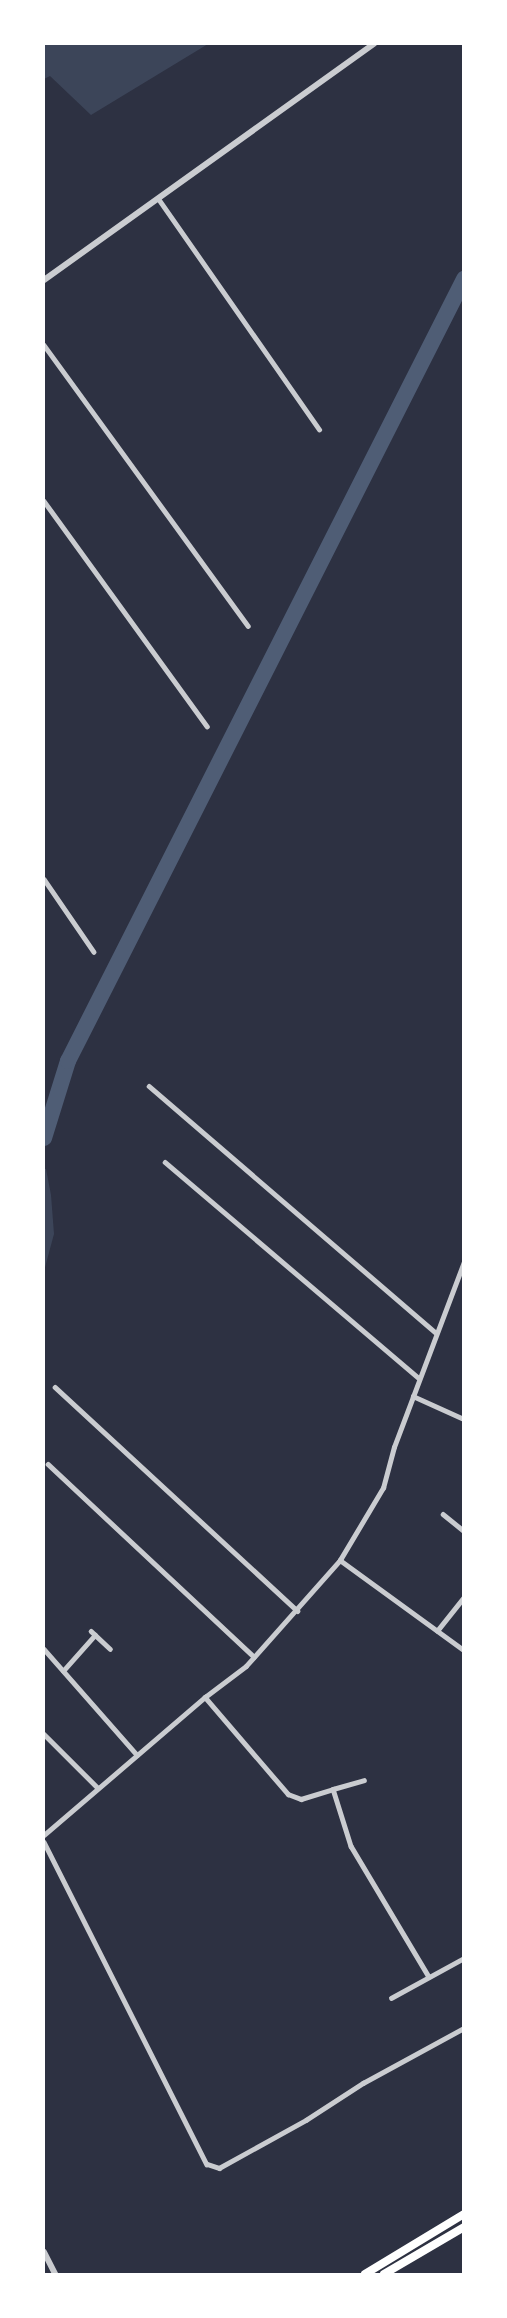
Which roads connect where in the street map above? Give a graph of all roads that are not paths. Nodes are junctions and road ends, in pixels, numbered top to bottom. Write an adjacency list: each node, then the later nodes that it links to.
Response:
1 (374, 44): 2 (street)
2 (158, 198): 3 (street); 5 (street)
3 (44, 280)
4 (44, 345): 7 (street)
5 (319, 429)
6 (44, 501): 8 (street)
7 (248, 626)
8 (207, 726)
9 (44, 879): 10 (street)
10 (94, 952)
11 (149, 1086): 14 (street)
12 (165, 1162): 15 (street)
13 (464, 1262): 14 (street)
14 (435, 1332): 15 (street)
15 (419, 1378): 17 (street)
16 (55, 1387): 24 (street)
17 (413, 1396): 18 (street); 22 (street)
18 (464, 1419)
19 (48, 1464): 29 (street)
20 (443, 1514): 21 (street)
21 (464, 1531)
22 (340, 1560): 24 (street); 25 (street)
23 (464, 1597): 25 (street)
24 (298, 1611): 29 (street)
25 (437, 1631): 28 (street)
26 (44, 1649): 30 (street)
27 (110, 1649): 30 (street)
28 (464, 1650)
29 (254, 1657): 31 (street)
30 (63, 1671): 33 (street)
31 (205, 1697): 33 (street); 36 (street)
32 (44, 1734): 35 (street)
33 (137, 1755): 35 (street)
34 (364, 1780): 36 (street)
35 (98, 1788): 37 (street)
36 (333, 1789): 40 (street)
37 (44, 1835)
38 (44, 1842): 42 (street)
39 (464, 1958): 40 (street)
40 (429, 1977): 41 (street)
41 (391, 1998)
42 (464, 2028)
43 (464, 2214): 47 (highway)
44 (464, 2227): 48 (highway)
45 (44, 2252): 46 (street)
46 (55, 2274)
47 (365, 2274)
48 (384, 2274)

